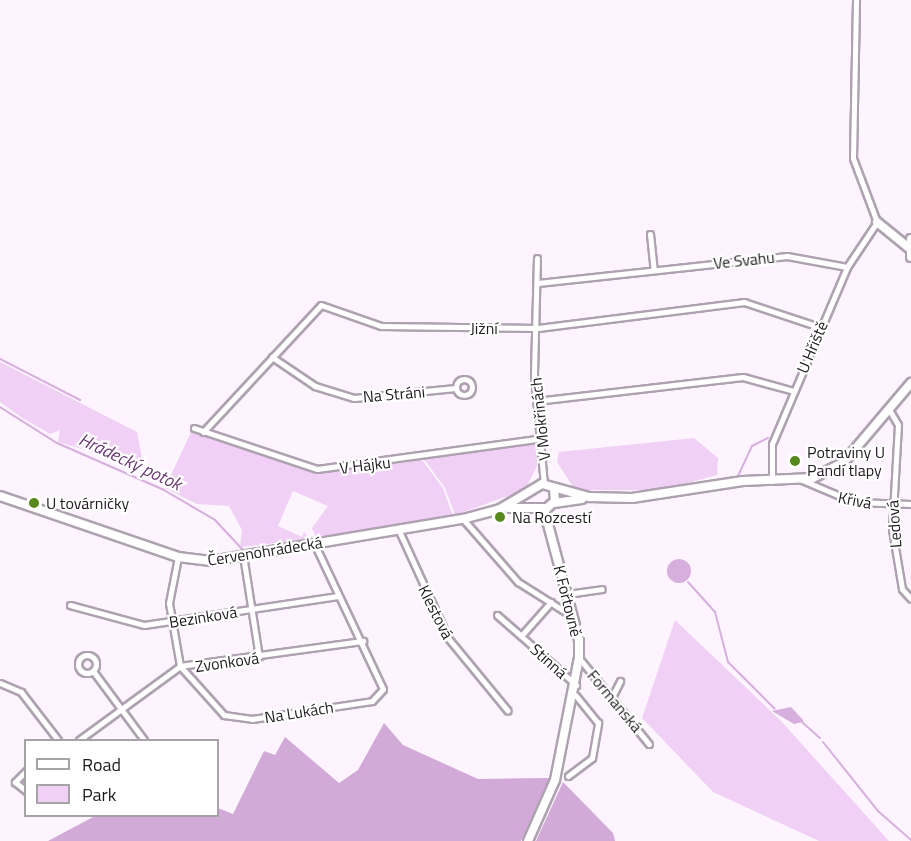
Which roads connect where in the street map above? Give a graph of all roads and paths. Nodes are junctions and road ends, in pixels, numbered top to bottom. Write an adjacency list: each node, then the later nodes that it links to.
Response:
1 (856, 0): 2 (street)
2 (877, 222): 5 (street); 7 (street, U Hřiště)
3 (650, 234): 8 (street)
4 (911, 239): 5 (street)
5 (910, 252)
6 (537, 258): 9 (street, V Mokřinách)
7 (847, 267): 8 (street, Ve Svahu); 10 (street, U Hřiště)
8 (654, 270): 9 (street, Ve Svahu)
9 (538, 283): 11 (street, V Mokřinách)
10 (819, 327): 11 (street, Jižní); 15 (street, U Hřiště)
11 (538, 328): 12 (street, Jižní); 16 (street, V Mokřinách)
12 (272, 357): 14 (street, Na Stráni); 19 (street, Jižní)
13 (911, 384): 17 (street)
14 (456, 388)
15 (794, 391): 16 (street); 22 (street, U Hřiště)
16 (536, 401): 20 (street, V Mokřinách)
17 (890, 411): 21 (street); 29 (street, Ledová)
18 (194, 429): 19 (street, V Hájku)
19 (203, 432): 20 (street, V Hájku)
20 (542, 438): 23 (street, V Mokřinách)
21 (802, 480): 22 (street); 29 (street, Křivá)
22 (772, 481): 27 (street)
23 (544, 484): 24 (street); 25 (street)
24 (554, 490): 27 (street); 28 (street)
25 (531, 492): 31 (street); 32 (street, Červenohrádecká)
26 (0, 496): 38 (street, Červenohrádecká)
27 (589, 497): 28 (street)
28 (554, 502): 33 (street)
29 (891, 503): 30 (street, Křivá); 42 (street, Ledová)
30 (911, 504)
31 (536, 506): 32 (street, Červenohrádecká); 33 (street)
32 (500, 509): 34 (street, Červenohrádecká)
33 (544, 509): 40 (street, K Fořtovně)
34 (463, 519): 35 (street, Červenohrádecká); 43 (street)
35 (400, 533): 36 (street, Červenohrádecká); 60 (street, Klestová)
36 (314, 543): 37 (street, Červenohrádecká); 41 (street, Na Lukách)
37 (243, 553): 38 (street, Červenohrádecká); 45 (street)
38 (178, 557): 48 (street)
39 (602, 589): 40 (street)
40 (567, 594): 47 (street, K Fořtovně)
41 (338, 596): 45 (street, Bezinková); 50 (street, Na Lukách)
42 (911, 599)
43 (551, 602): 47 (street); 49 (street, Stinná)
44 (70, 605): 48 (street, Bezinková)
45 (252, 609): 48 (street, Bezinková); 51 (street)
46 (497, 615): 49 (street, Stinná)
47 (573, 616): 52 (street, K Fořtovně)
48 (172, 621): 53 (street)
49 (521, 636): 57 (street, Stinná)
50 (363, 641): 51 (street, Zvonková); 53 (street, Na Lukách)
51 (259, 657): 53 (street, Zvonková)
52 (579, 658): 57 (street, K Fořtovně); 58 (street, Formanská)
53 (180, 666): 59 (street, Zvonková)
54 (93, 671): 59 (street)
55 (620, 681): 58 (street)
56 (0, 683): 61 (street)
57 (576, 690): 66 (street); 68 (street, K Fořtovně)
58 (612, 697): 64 (street, Formanská)
59 (121, 710): 62 (street, Zvonková); 63 (street)
60 (508, 711)
61 (56, 739)
62 (82, 739)
63 (143, 739)
64 (649, 744)
65 (24, 773): 67 (street)
66 (568, 776)
67 (24, 789)
68 (528, 841)

